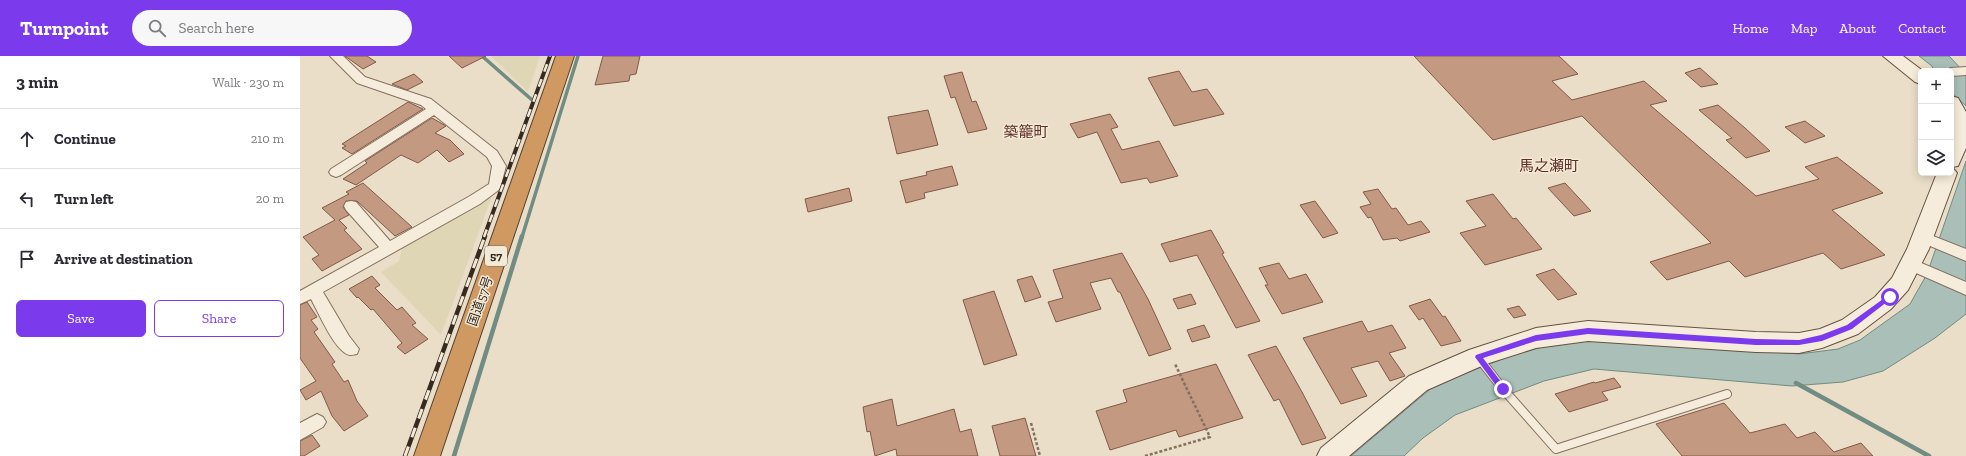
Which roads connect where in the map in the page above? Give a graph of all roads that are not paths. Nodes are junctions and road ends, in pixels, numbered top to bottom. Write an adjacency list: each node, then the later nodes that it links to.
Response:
1 (336, 56): 8 (street)
2 (565, 56): 24 (highway, 国道57号 / 57)
3 (1892, 56): 6 (street)
4 (1966, 71): 5 (street)
5 (1954, 72)
6 (1918, 74)
7 (1952, 104): 9 (street)
8 (435, 109): 10 (street); 14 (street)
9 (1954, 153)
10 (336, 172)
11 (1946, 176): 13 (street)
12 (351, 206): 14 (street)
13 (1923, 237): 15 (street); 16 (street)
14 (389, 249): 18 (street)
15 (1966, 255)
16 (1912, 265): 17 (street); 20 (street)
17 (1966, 288)
18 (307, 294): 19 (street)
19 (351, 349)
20 (1480, 360): 21 (lane); 25 (street)
21 (1727, 394)
22 (317, 422): 23 (street)
23 (300, 432)
24 (427, 456)
25 (1330, 456)

